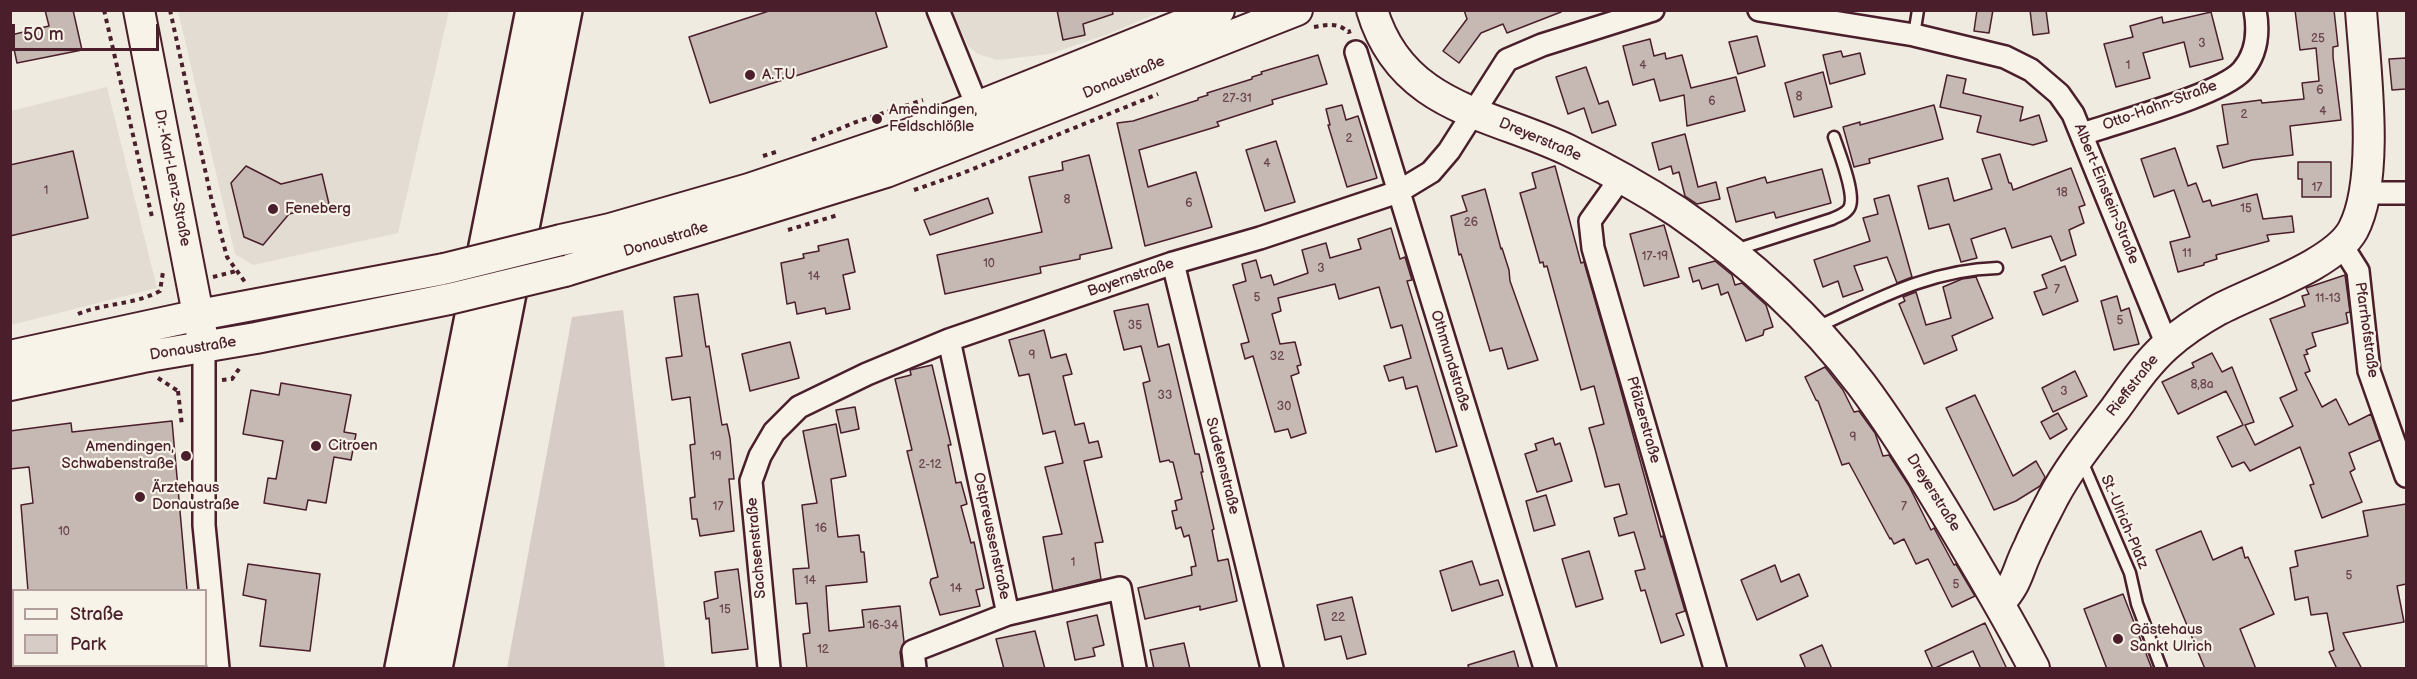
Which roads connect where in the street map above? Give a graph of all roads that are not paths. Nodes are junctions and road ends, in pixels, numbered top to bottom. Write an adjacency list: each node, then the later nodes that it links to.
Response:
1 (139, 10): 28 (street, Dr.-Karl-Lenz-Straße)
2 (533, 10): 42 (highway)
3 (565, 10): 43 (highway)
4 (938, 10): 16 (street)
5 (1219, 10): 16 (street, Donaustraße)
6 (1297, 10): 32 (street, Donaustraße, bridge)
7 (1372, 10): 17 (street, Dreyerstraße)
8 (1653, 10): 17 (street)
9 (1759, 10): 13 (street, Albert-Einstein-Straße)
10 (1918, 10): 14 (lane)
11 (2255, 10): 18 (street, Otto-Hahn-Straße)
12 (2361, 10): 22 (street)
13 (1829, 15): 14 (street, Albert-Einstein-Straße)
14 (1914, 35): 18 (street, Albert-Einstein-Straße)
15 (1356, 52): 21 (street, Othmundstraße)
16 (977, 106): 28 (street, Donaustraße, bridge)
17 (1473, 113): 20 (street, Dreyerstraße); 21 (street, Bayernstraße)
18 (2083, 134): 31 (street, Albert-Einstein-Straße)
19 (1834, 137): 25 (lane)
20 (1620, 179): 25 (street, Dreyerstraße); 49 (street, Pfälzerstraße)
21 (1398, 192): 26 (street, Bayernstraße); 48 (street, Othmundstraße)
22 (2366, 193): 23 (street); 24 (street)
23 (2406, 194)
24 (2341, 244): 31 (street, Rieffstraße); 37 (street, Pfarrhofstraße)
25 (1731, 251): 29 (street, Dreyerstraße)
26 (1173, 263): 30 (street, Bayernstraße); 47 (street, Sudetenstraße)
27 (1997, 268): 29 (lane)
28 (199, 315): 32 (street, Dr.-Karl-Lenz-Straße); 33 (street, Donaustraße)
29 (1814, 328): 38 (street, Dreyerstraße)
30 (949, 340): 35 (street, Bayernstraße); 39 (street, Ostpreussenstraße)
31 (2167, 345): 36 (street, Rieffstraße)
32 (204, 347): 34 (street, Donaustraße); 40 (street)
33 (10, 356)
34 (10, 385)
35 (774, 432): 44 (street, Sachsenstraße)
36 (2080, 456): 38 (street, Rieffstraße); 51 (lane, St.-Ulrich-Platz)
37 (2406, 476)
38 (2000, 602): 50 (street, Dreyerstraße)
39 (1008, 614): 45 (street, Ostpreussenstraße); 46 (street)
40 (209, 620): 41 (street)
41 (218, 669)
42 (402, 669)
43 (435, 669)
44 (769, 669)
45 (915, 669)
46 (1135, 669)
47 (1272, 669)
48 (1545, 669)
49 (1715, 669)
50 (2034, 669)
51 (2161, 669)

